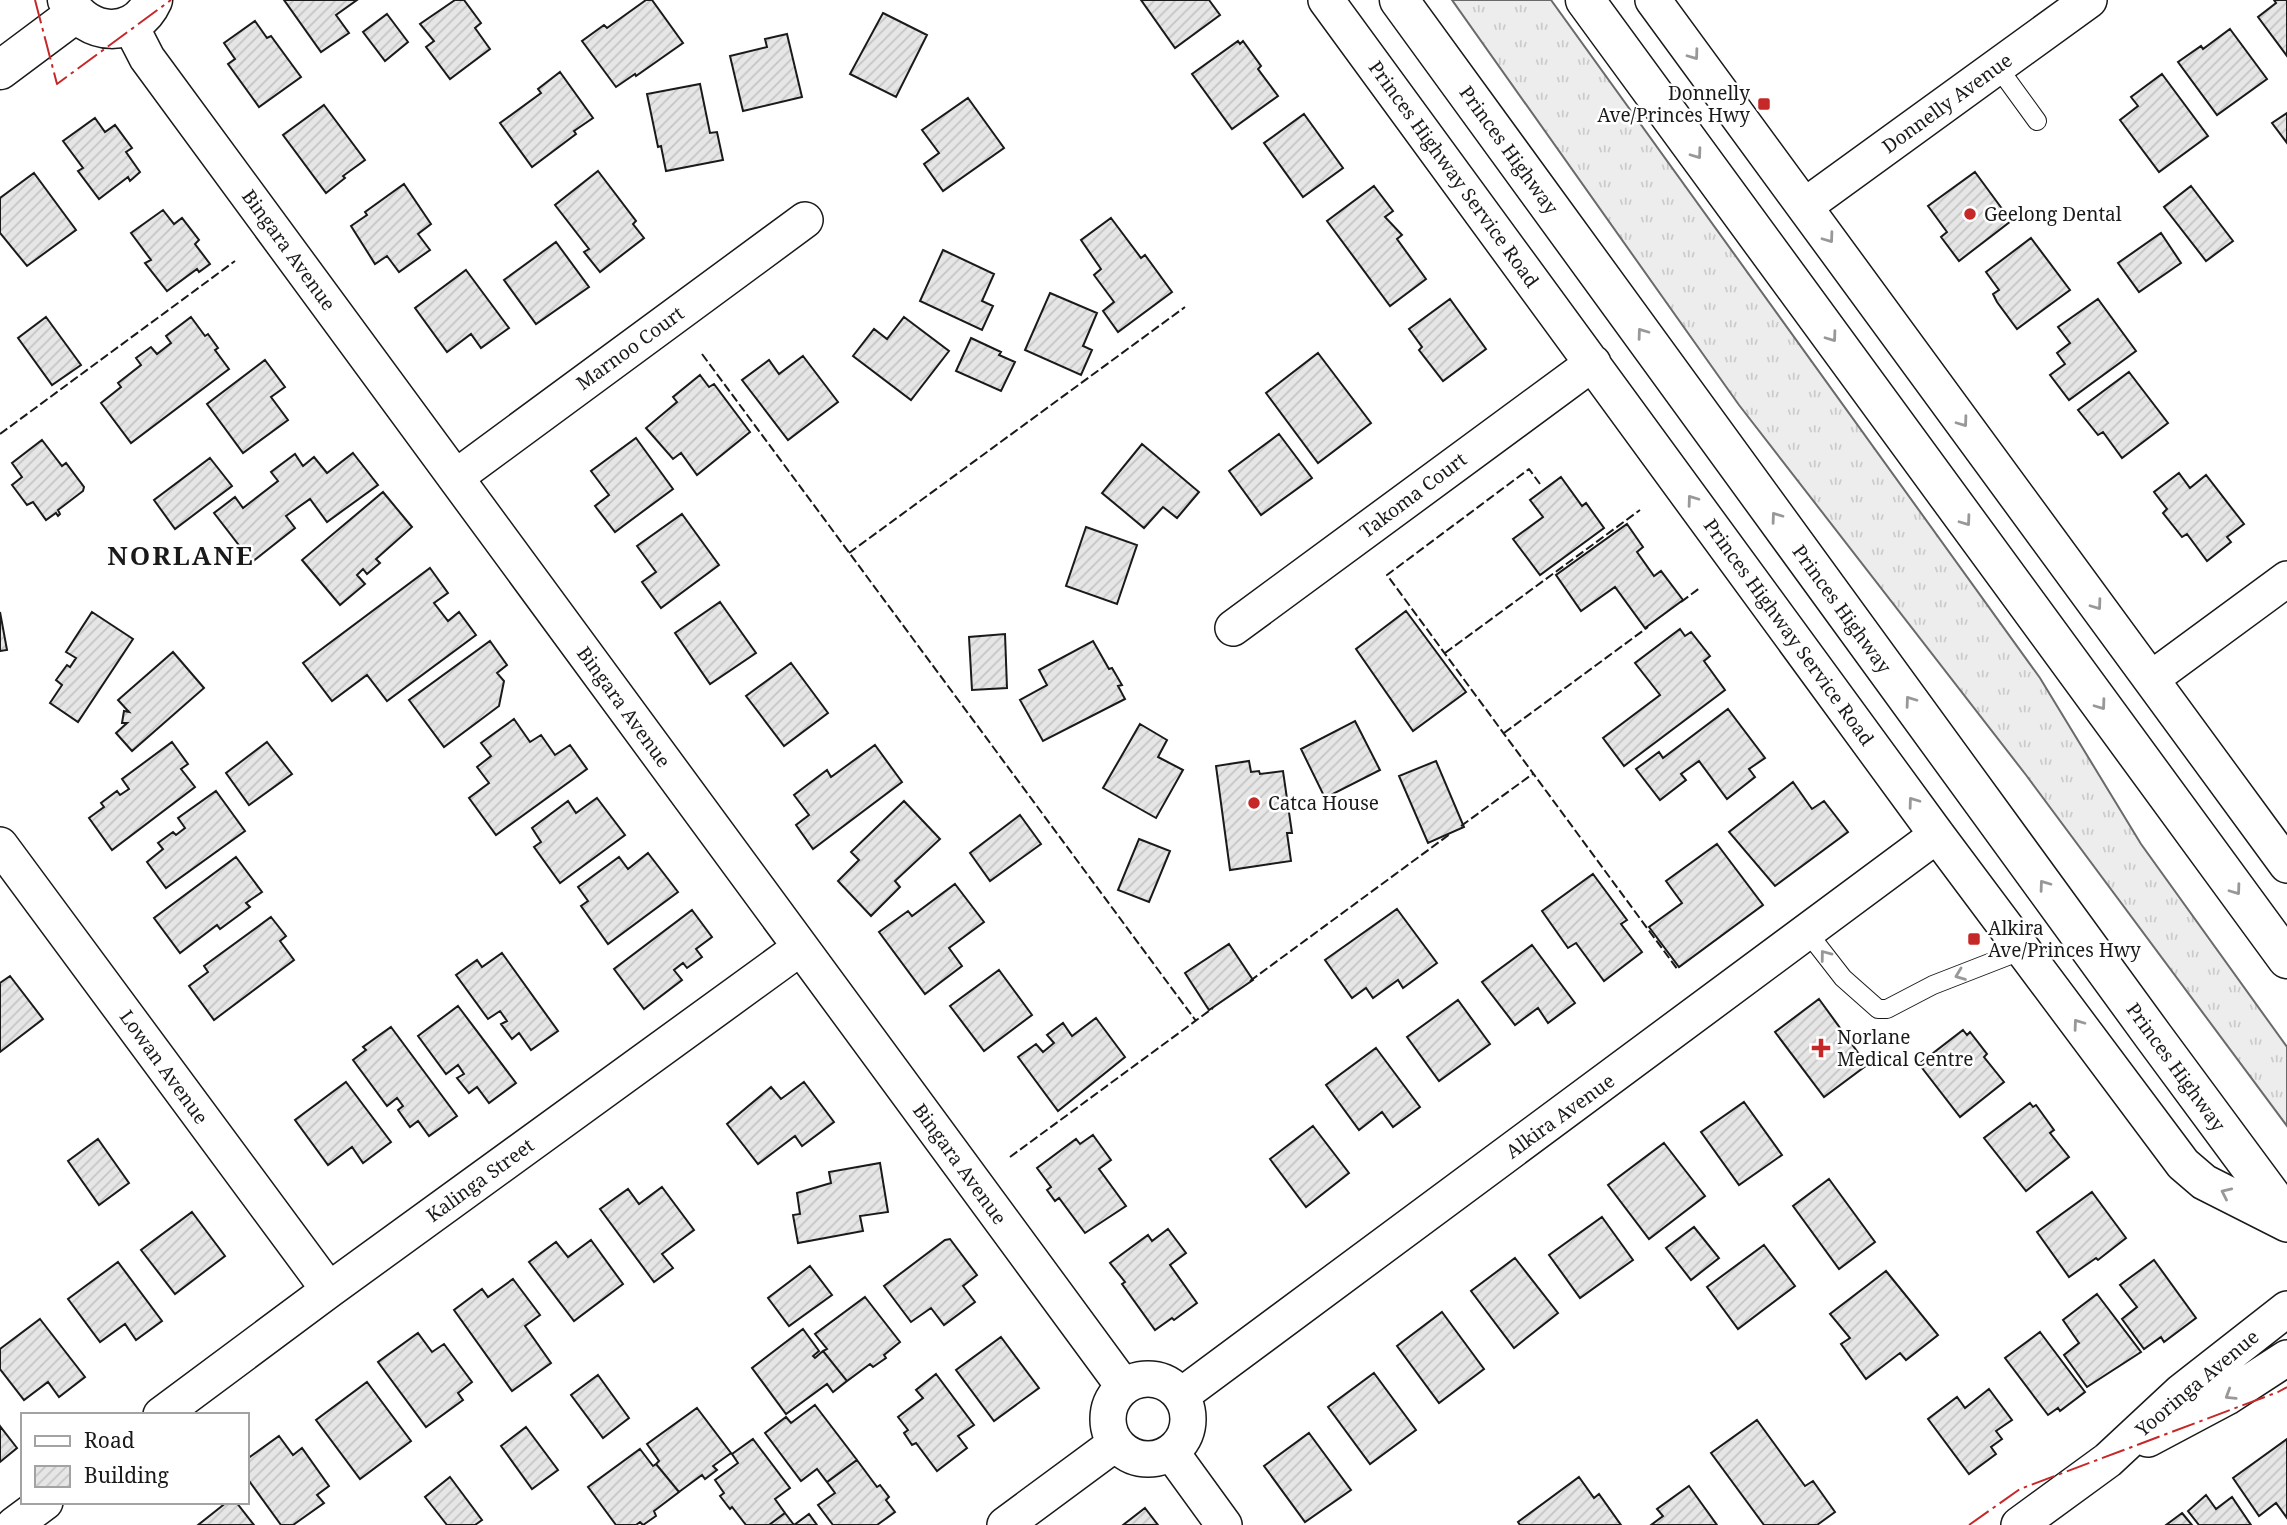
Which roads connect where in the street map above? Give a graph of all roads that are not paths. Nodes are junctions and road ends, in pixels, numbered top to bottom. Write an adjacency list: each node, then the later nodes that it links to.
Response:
1 (1326, 0): 13 (street, Princes Highway Service Road)
2 (1399, 0): 25 (main road, Princes Highway, one-way to 2)
3 (1585, 0): 24 (main road, one-way to 24)
4 (1653, 0): 11 (street, one-way to 11)
5 (2089, 0): 8 (street, Donnelly Avenue)
6 (71, 7): 7 (main road); 9 (main road)
7 (142, 12): 14 (street, Bingara Avenue)
8 (1997, 66): 10 (lane); 11 (street, Donnelly Avenue)
9 (0, 70)
10 (2037, 121)
11 (1805, 206): 17 (street, one-way to 17)
12 (805, 220): 14 (street, Marnoo Court)
13 (1592, 363): 16 (street, Takoma Court); 18 (street, Princes Highway Service Road, one-way to 13)
14 (456, 477): 22 (street, Bingara Avenue)
15 (2287, 579): 17 (street)
16 (1233, 628)
17 (2151, 678): 20 (street)
18 (1937, 835): 21 (street, Alkira Avenue); 23 (street, Princes Highway Service Road)
19 (0, 845): 27 (street, Lowan Avenue)
20 (2287, 865)
21 (1808, 933): 23 (lane, one-way to 21); 31 (street, Alkira Avenue)
22 (800, 948): 27 (street, Kalinga Street); 30 (street, Bingara Avenue)
23 (2023, 950): 26 (street, Princes Highway Service Road, one-way to 23)
24 (2287, 959)
25 (2287, 1217)
26 (2287, 1224)
27 (329, 1290): 32 (street, Kalinga Street)
28 (2287, 1308): 35 (street, Yooringa Avenue)
29 (2287, 1358): 35 (street, Yooringa Avenue, one-way to 35)
30 (1124, 1387): 31 (street); 33 (street)
31 (1182, 1395): 34 (street)
32 (165, 1413)
33 (1116, 1443): 34 (street); 38 (street)
34 (1171, 1452): 39 (street)
35 (2108, 1460): 40 (street, Yooringa Avenue)
36 (42, 1504): 37 (street)
37 (14, 1525)
38 (1005, 1525)
39 (1224, 1525)
40 (2020, 1525)

